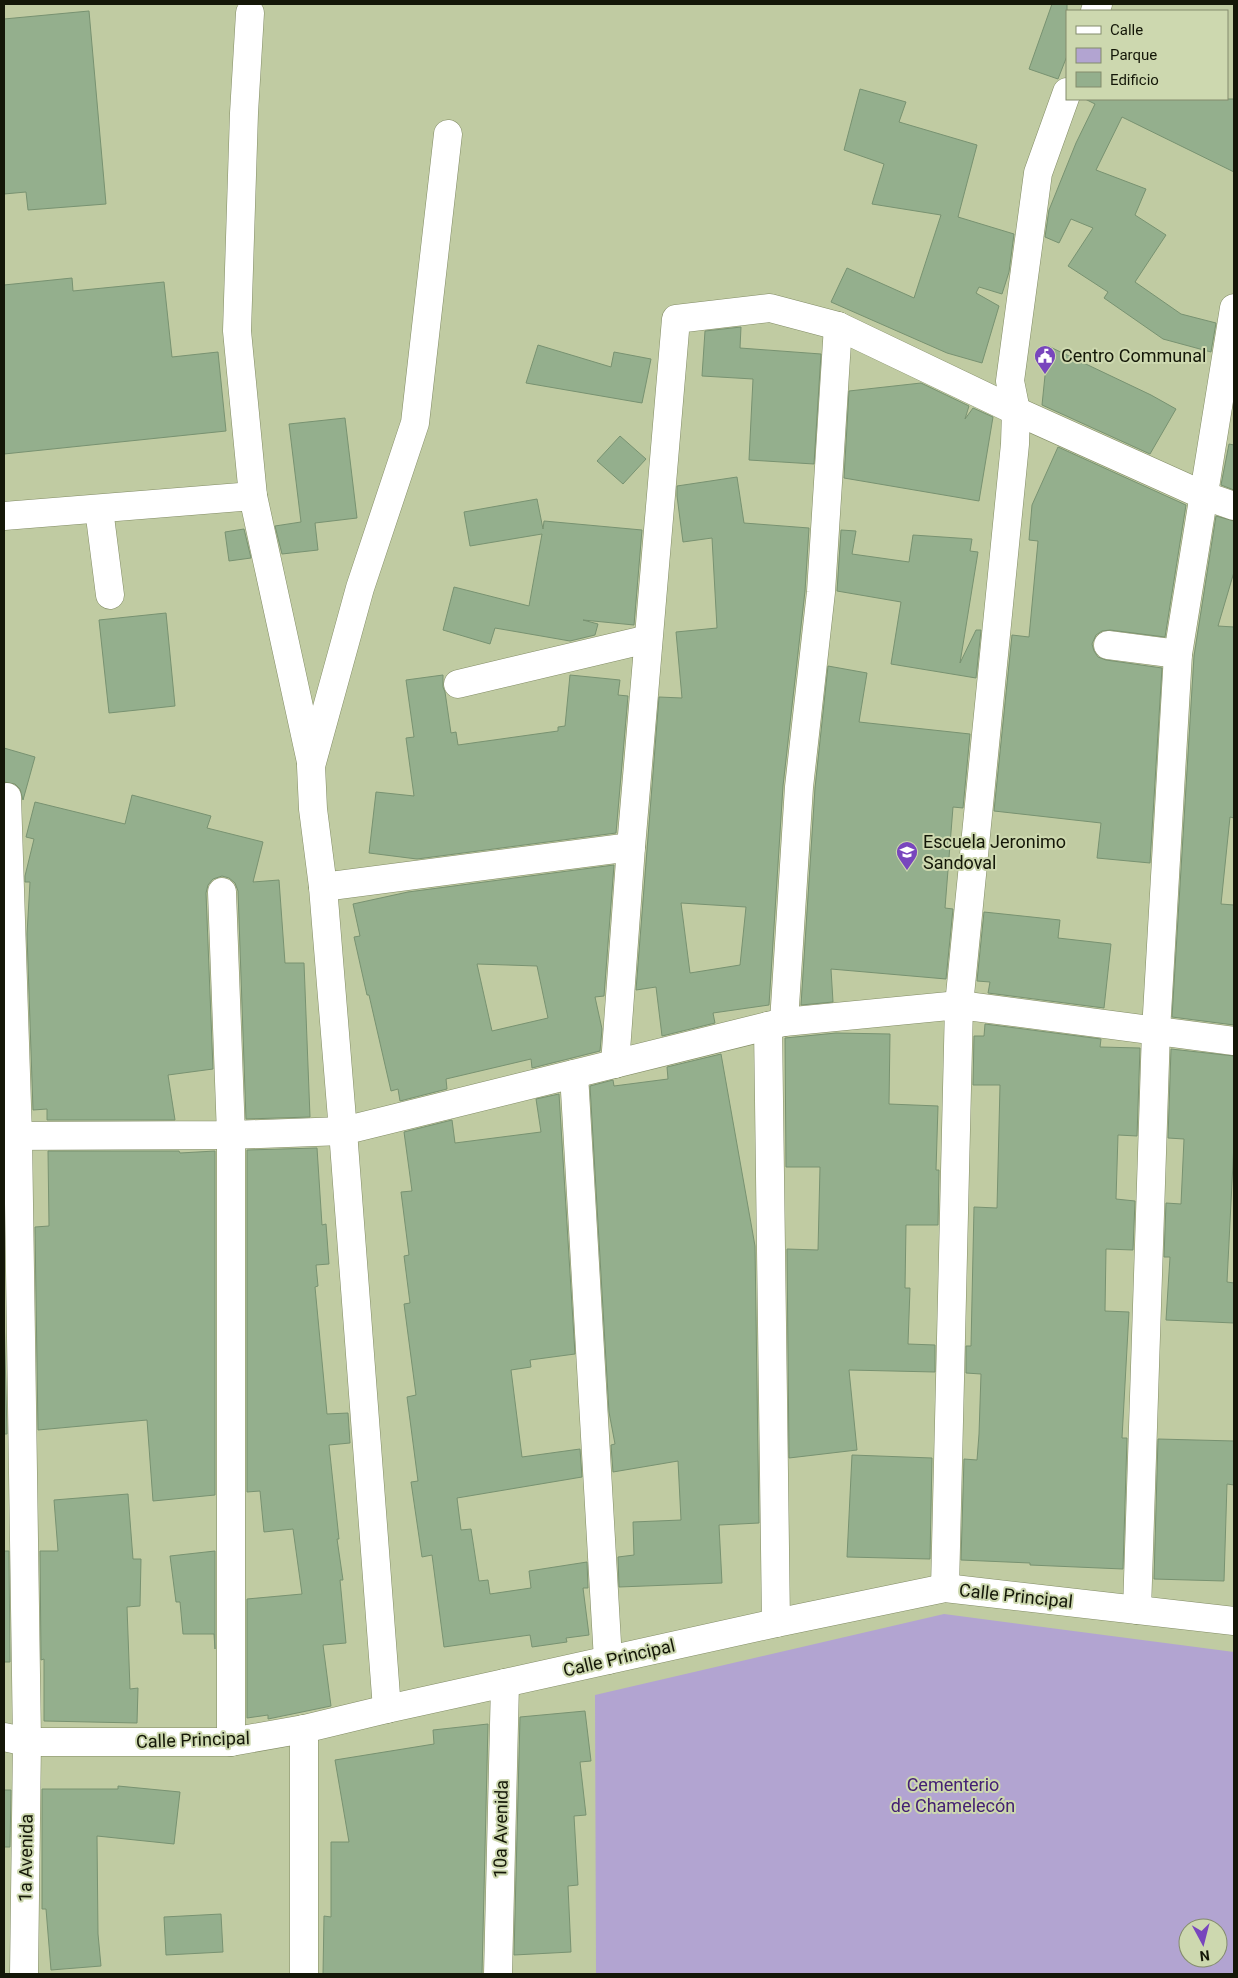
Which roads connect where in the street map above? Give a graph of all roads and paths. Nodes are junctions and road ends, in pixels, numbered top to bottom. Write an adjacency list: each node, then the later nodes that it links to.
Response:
1 (250, 13): 7 (street)
2 (1066, 95): 6 (street)
3 (448, 134): 17 (street)
4 (1234, 308): 8 (street)
5 (838, 326): 6 (street); 13 (street); 23 (street)
6 (1016, 411): 8 (street); 22 (street)
7 (253, 496): 10 (street); 17 (street)
8 (1205, 496): 9 (street); 15 (street)
9 (1234, 506)
10 (99, 509): 11 (street); 12 (street)
11 (4, 516)
12 (110, 596)
13 (648, 639): 16 (street); 19 (street)
14 (1108, 645): 15 (street)
15 (1178, 654): 24 (street)
16 (458, 684)
17 (312, 766): 20 (street)
18 (7, 797): 29 (street, 1a Avenida)
19 (631, 847): 20 (street); 26 (street)
20 (323, 888): 28 (street)
21 (222, 892): 30 (street)
22 (959, 1004): 23 (street); 24 (street); 31 (street)
23 (776, 1024): 26 (street); 34 (street)
24 (1156, 1030): 25 (street); 32 (street)
25 (1234, 1041)
26 (615, 1064): 27 (street)
27 (574, 1074): 28 (street); 35 (street)
28 (343, 1131): 30 (street); 37 (street)
29 (11, 1136): 30 (street); 39 (street, 1a Avenida)
30 (231, 1136): 40 (street)
31 (945, 1588): 32 (street, Calle Principal); 34 (street, Calle Principal)
32 (1137, 1610): 33 (street, Calle Principal)
33 (1234, 1621)
34 (776, 1623): 35 (street, Calle Principal)
35 (608, 1660): 36 (street, Calle Principal)
36 (505, 1683): 37 (street, Calle Principal); 43 (street, 10a Avenida)
37 (388, 1708): 38 (street, Calle Principal)
38 (304, 1729): 40 (street, Calle Principal); 42 (street)
39 (16, 1740): 40 (street, Calle Principal); 41 (street, 1a Avenida)
40 (231, 1742)
41 (24, 1974)
42 (304, 1974)
43 (498, 1974)

